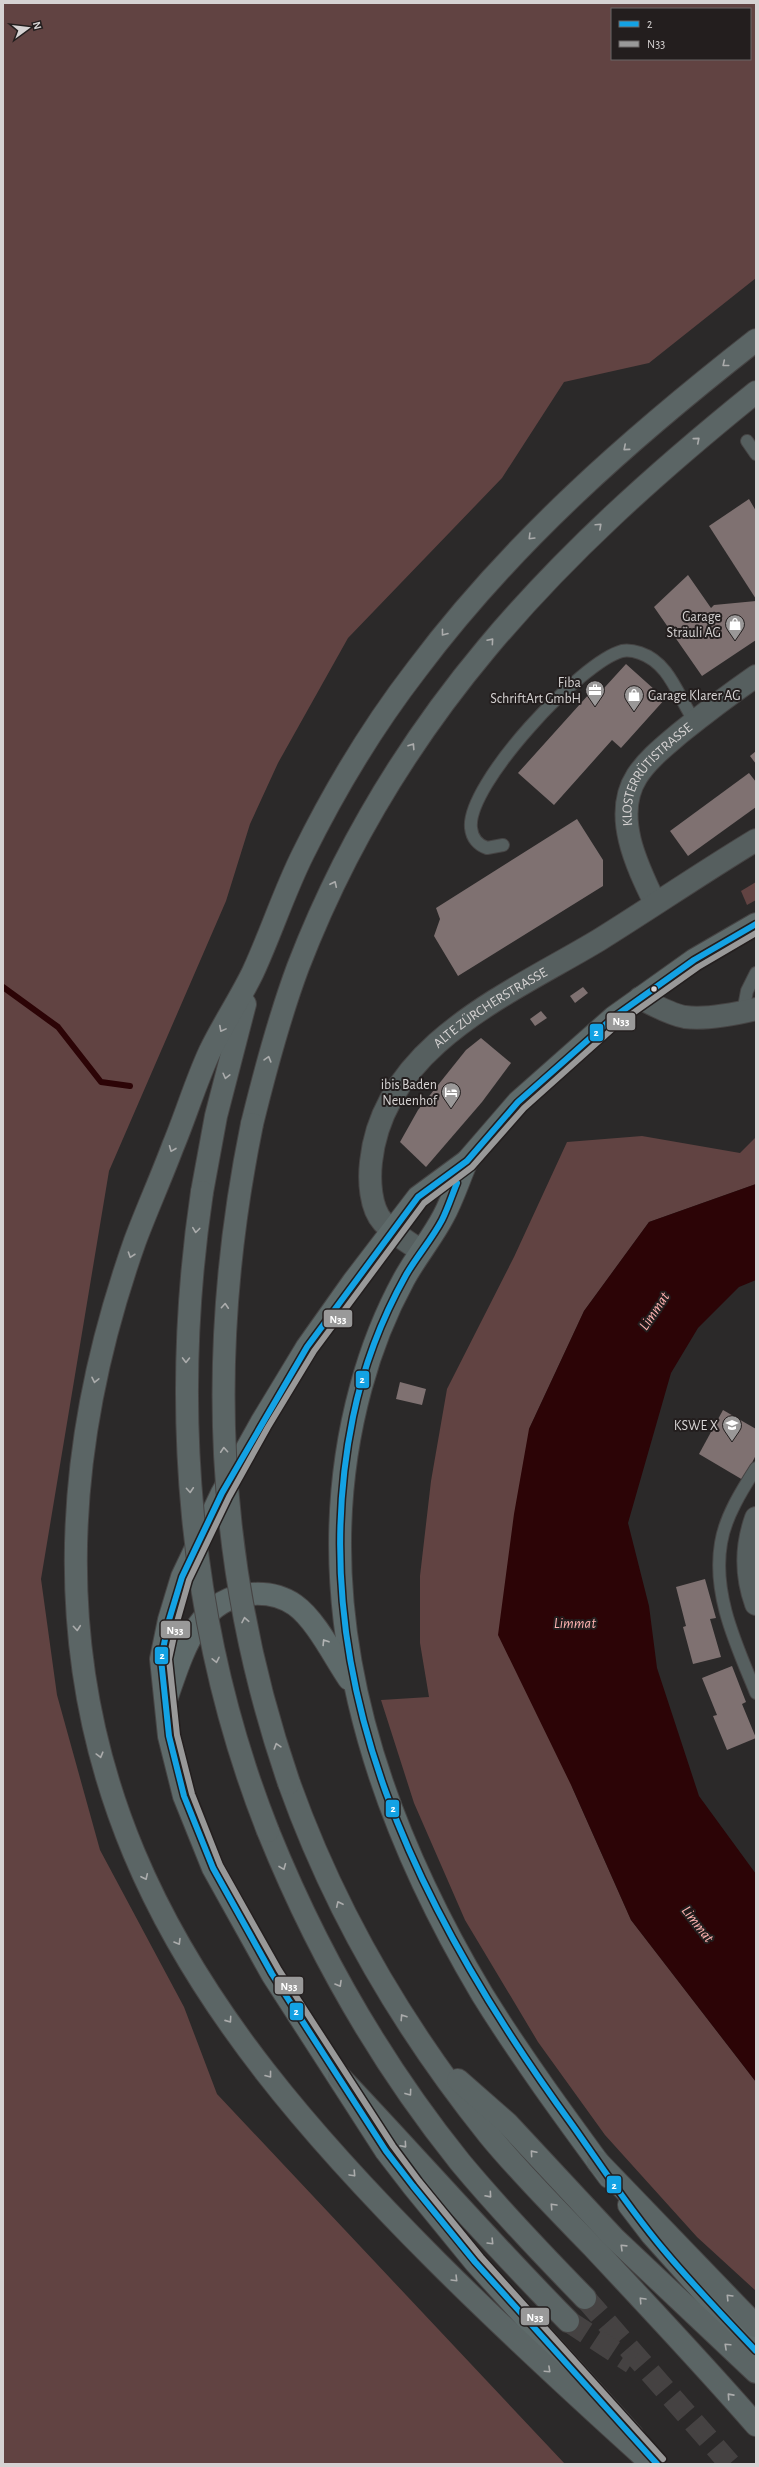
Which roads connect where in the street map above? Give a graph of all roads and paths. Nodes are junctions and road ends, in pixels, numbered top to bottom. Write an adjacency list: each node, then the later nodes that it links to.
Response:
1 (756, 340): 11 (highway, one-way to 11)
2 (756, 392): 24 (highway, one-way to 2, bridge)
3 (747, 441): 4 (lane)
4 (756, 454)
5 (756, 676): 6 (street, KLOSTERRÜTISTRASSE)
6 (694, 722): 8 (lane); 9 (street, KLOSTERRÜTISTRASSE)
7 (756, 840): 9 (street, ALTE ZÜRCHERSTRASSE)
8 (503, 845)
9 (656, 903): 16 (street, ALTE ZÜRCHERSTRASSE)
10 (756, 924): 13 (main road)
11 (253, 970): 27 (highway, one-way to 27, bridge); 33 (highway, one-way to 33)
12 (756, 973): 14 (lane)
13 (640, 998): 14 (street); 15 (main road)
14 (749, 1011)
15 (467, 1161): 16 (main road); 17 (main road)
16 (392, 1229): 17 (street, ALTE ZÜRCHERSTRASSE); 23 (main road)
17 (421, 1251): 21 (main road)
18 (756, 1468): 22 (lane)
19 (756, 1518): 20 (street)
20 (756, 1604)
21 (354, 1686): 23 (main road, one-way to 23); 26 (main road)
22 (756, 1692)
23 (165, 1703): 25 (main road)
24 (424, 2050): 31 (highway, one-way to 24); 32 (highway, one-way to 24)
25 (339, 2076): 28 (highway, one-way to 28); 34 (main road)
26 (598, 2162): 29 (highway, one-way to 26); 30 (main road)
27 (585, 2298)
28 (568, 2321)
29 (756, 2326)
30 (756, 2351)
31 (756, 2372)
32 (756, 2425)
33 (652, 2464)
34 (657, 2464)

